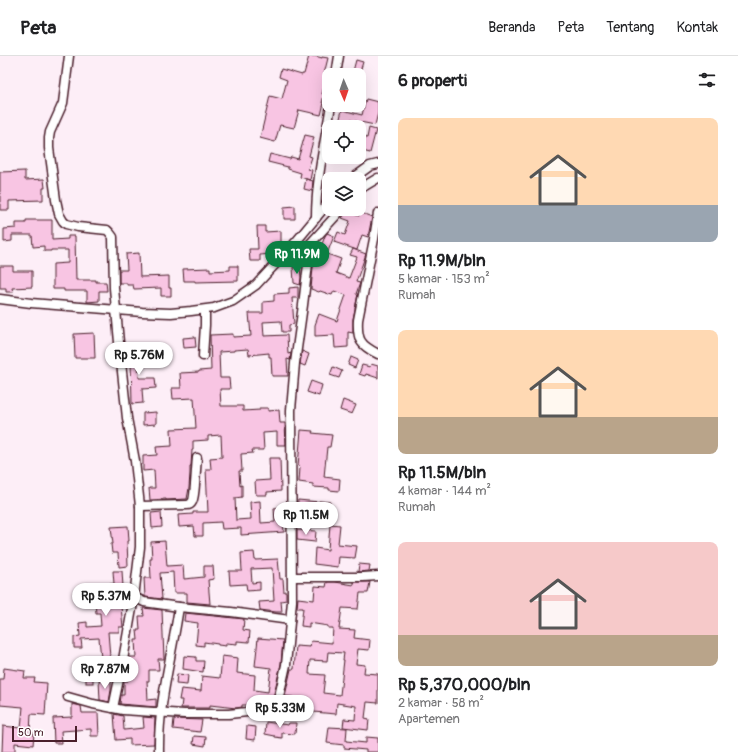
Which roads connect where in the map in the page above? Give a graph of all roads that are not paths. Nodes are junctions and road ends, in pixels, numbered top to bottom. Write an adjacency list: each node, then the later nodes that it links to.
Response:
1 (69, 56): 16 (street)
2 (339, 56): 3 (street)
3 (337, 68)
4 (330, 112): 12 (street)
5 (378, 164): 6 (street)
6 (362, 172)
7 (378, 178): 8 (street)
8 (366, 185)
9 (322, 211): 12 (street)
10 (378, 213): 17 (street)
11 (336, 216): 13 (street)
12 (316, 218): 13 (street)
13 (300, 247): 15 (street); 22 (street)
14 (0, 299): 16 (street)
15 (205, 311): 16 (street); 18 (street)
16 (116, 312): 20 (street)
17 (378, 354)
18 (203, 356)
19 (197, 458): 20 (street)
20 (140, 506): 23 (street)
21 (378, 576): 22 (street)
22 (292, 577): 25 (street)
23 (134, 597): 24 (street); 27 (street)
24 (179, 608): 25 (street); 28 (street)
25 (290, 620): 28 (street)
26 (68, 697): 27 (street)
27 (113, 708): 28 (street)
28 (161, 712): 29 (street)
29 (159, 752)

